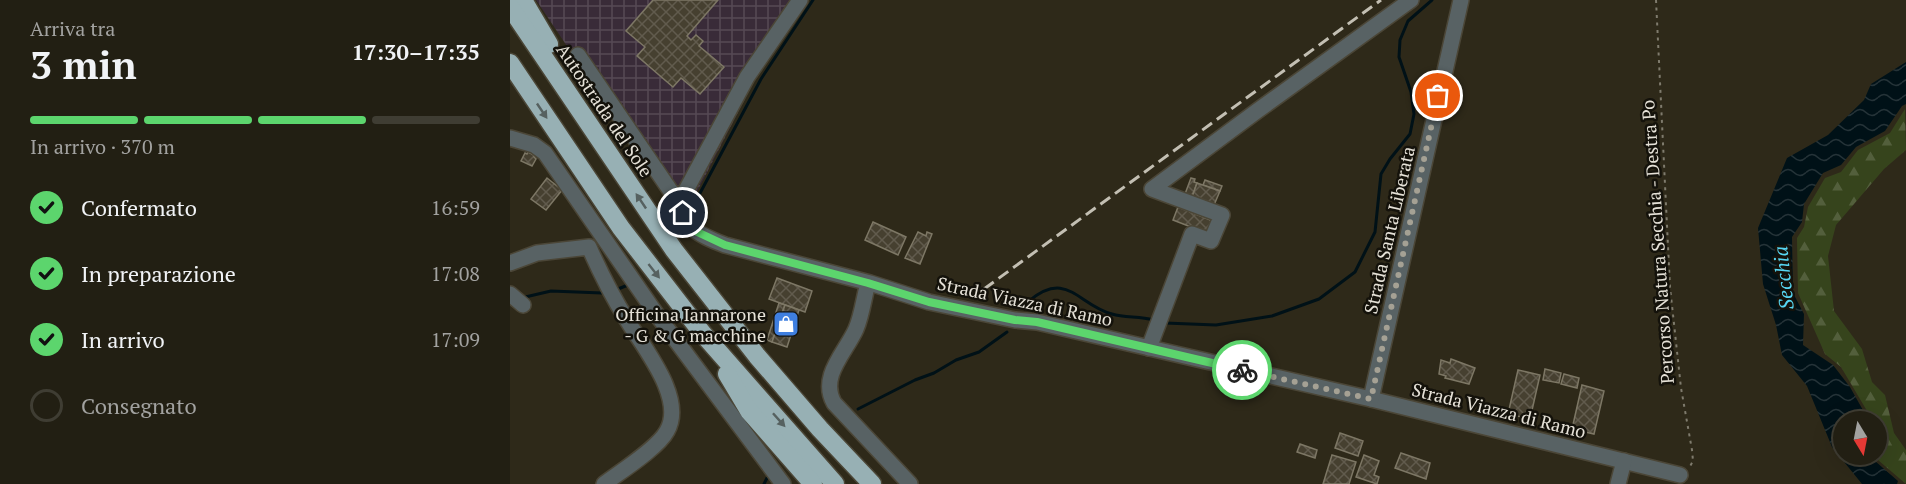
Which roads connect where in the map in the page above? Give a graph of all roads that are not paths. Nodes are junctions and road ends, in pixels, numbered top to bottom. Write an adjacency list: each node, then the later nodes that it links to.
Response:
1 (523, 0): 8 (highway)
2 (800, 0): 10 (street)
3 (1411, 0): 18 (street)
4 (1461, 0): 19 (street, Strada Santa Liberata)
5 (510, 7): 8 (highway, Autostrada del Sole)
6 (578, 55): 10 (street, Strada Viazza di Ramo)
7 (510, 63): 17 (highway, one-way to 17)
8 (589, 124): 26 (highway, Autostrada del Sole, one-way to 8)
9 (510, 138): 11 (street)
10 (682, 202): 14 (street, Strada Viazza di Ramo)
11 (585, 211): 12 (street); 23 (street)
12 (589, 247): 13 (street); 22 (street)
13 (510, 263)
14 (868, 283): 18 (street, Strada Viazza di Ramo); 27 (street)
15 (510, 294): 16 (street)
16 (523, 305)
17 (703, 334): 24 (highway); 25 (highway, one-way to 25)
18 (1149, 348): 19 (street, Strada Viazza di Ramo)
19 (1371, 399): 20 (street, Strada Viazza di Ramo)
20 (1624, 461): 21 (street, Strada Viazza di Ramo); 28 (street)
21 (1680, 475)
22 (604, 484)
23 (783, 484)
24 (813, 484)
25 (835, 484)
26 (872, 484)
27 (910, 484)
28 (1618, 484)

